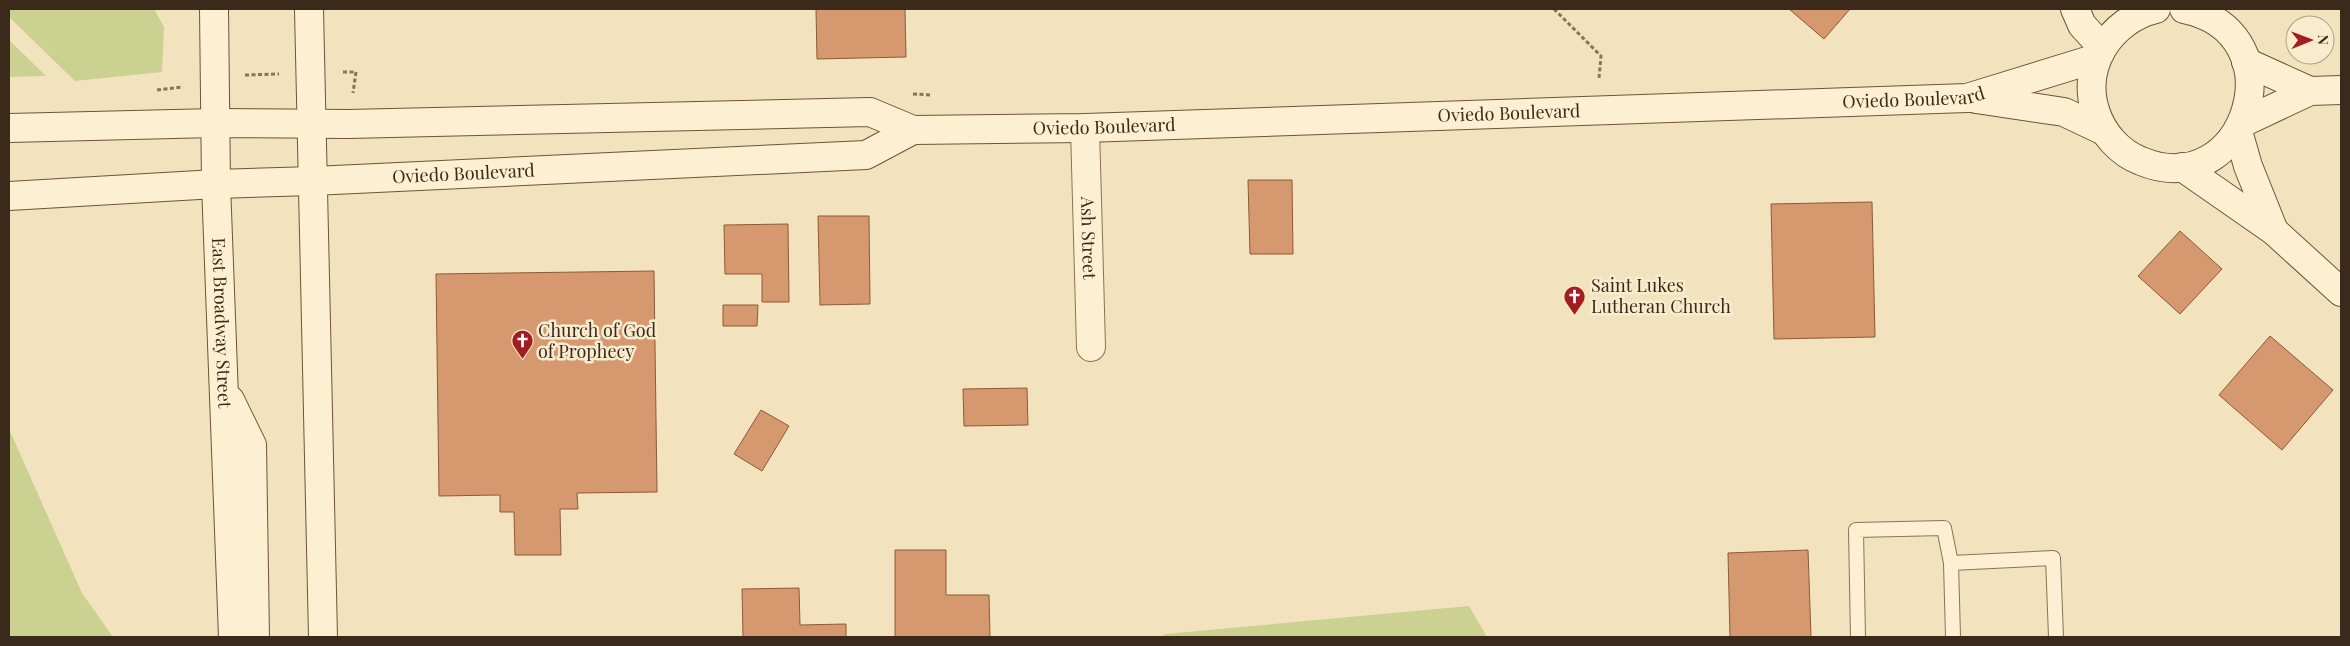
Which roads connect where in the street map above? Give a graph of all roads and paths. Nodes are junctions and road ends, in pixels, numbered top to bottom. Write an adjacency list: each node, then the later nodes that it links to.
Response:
1 (214, 9): 12 (main road, East Broadway Street)
2 (309, 9): 10 (main road)
3 (1554, 9): 13 (path)
4 (2075, 9): 8 (main road)
5 (2148, 9): 8 (main road)
6 (2184, 9): 7 (main road)
7 (2229, 22): 9 (main road)
8 (2100, 53): 17 (main road, Oviedo Boulevard); 25 (main road)
9 (2246, 62): 16 (main road); 21 (main road)
10 (310, 72): 12 (path); 20 (main road)
11 (356, 72): 18 (path)
12 (214, 77): 14 (path); 19 (main road, East Broadway Street)
13 (1598, 81)
14 (184, 87)
15 (2341, 90): 16 (main road)
16 (2310, 91): 21 (main road)
17 (1967, 98): 23 (main road, Oviedo Boulevard); 25 (main road)
18 (352, 99)
19 (215, 123): 20 (main road, Oviedo Boulevard); 22 (main road, Oviedo Boulevard); 28 (main road, East Broadway Street)
20 (310, 125): 24 (main road, Oviedo Boulevard); 27 (main road)
21 (2240, 127): 26 (main road); 30 (main road)
22 (9, 128)
23 (1085, 128): 24 (main road, Oviedo Boulevard); 32 (main road, Ash Street)
24 (913, 130): 27 (main road, Oviedo Boulevard)
25 (2104, 131): 26 (main road)
26 (2182, 167): 30 (main road)
27 (313, 181): 28 (main road, Oviedo Boulevard); 37 (main road)
28 (216, 184): 29 (main road, Oviedo Boulevard); 33 (main road, East Broadway Street)
29 (9, 196)
30 (2274, 231): 31 (main road)
31 (2341, 292)
32 (1091, 347)
33 (226, 392): 35 (main road, East Broadway Street); 36 (main road)
34 (1951, 563): 38 (lane); 39 (lane); 40 (lane)
35 (233, 637)
36 (255, 637)
37 (322, 637)
38 (1858, 637)
39 (1953, 637)
40 (2056, 637)

